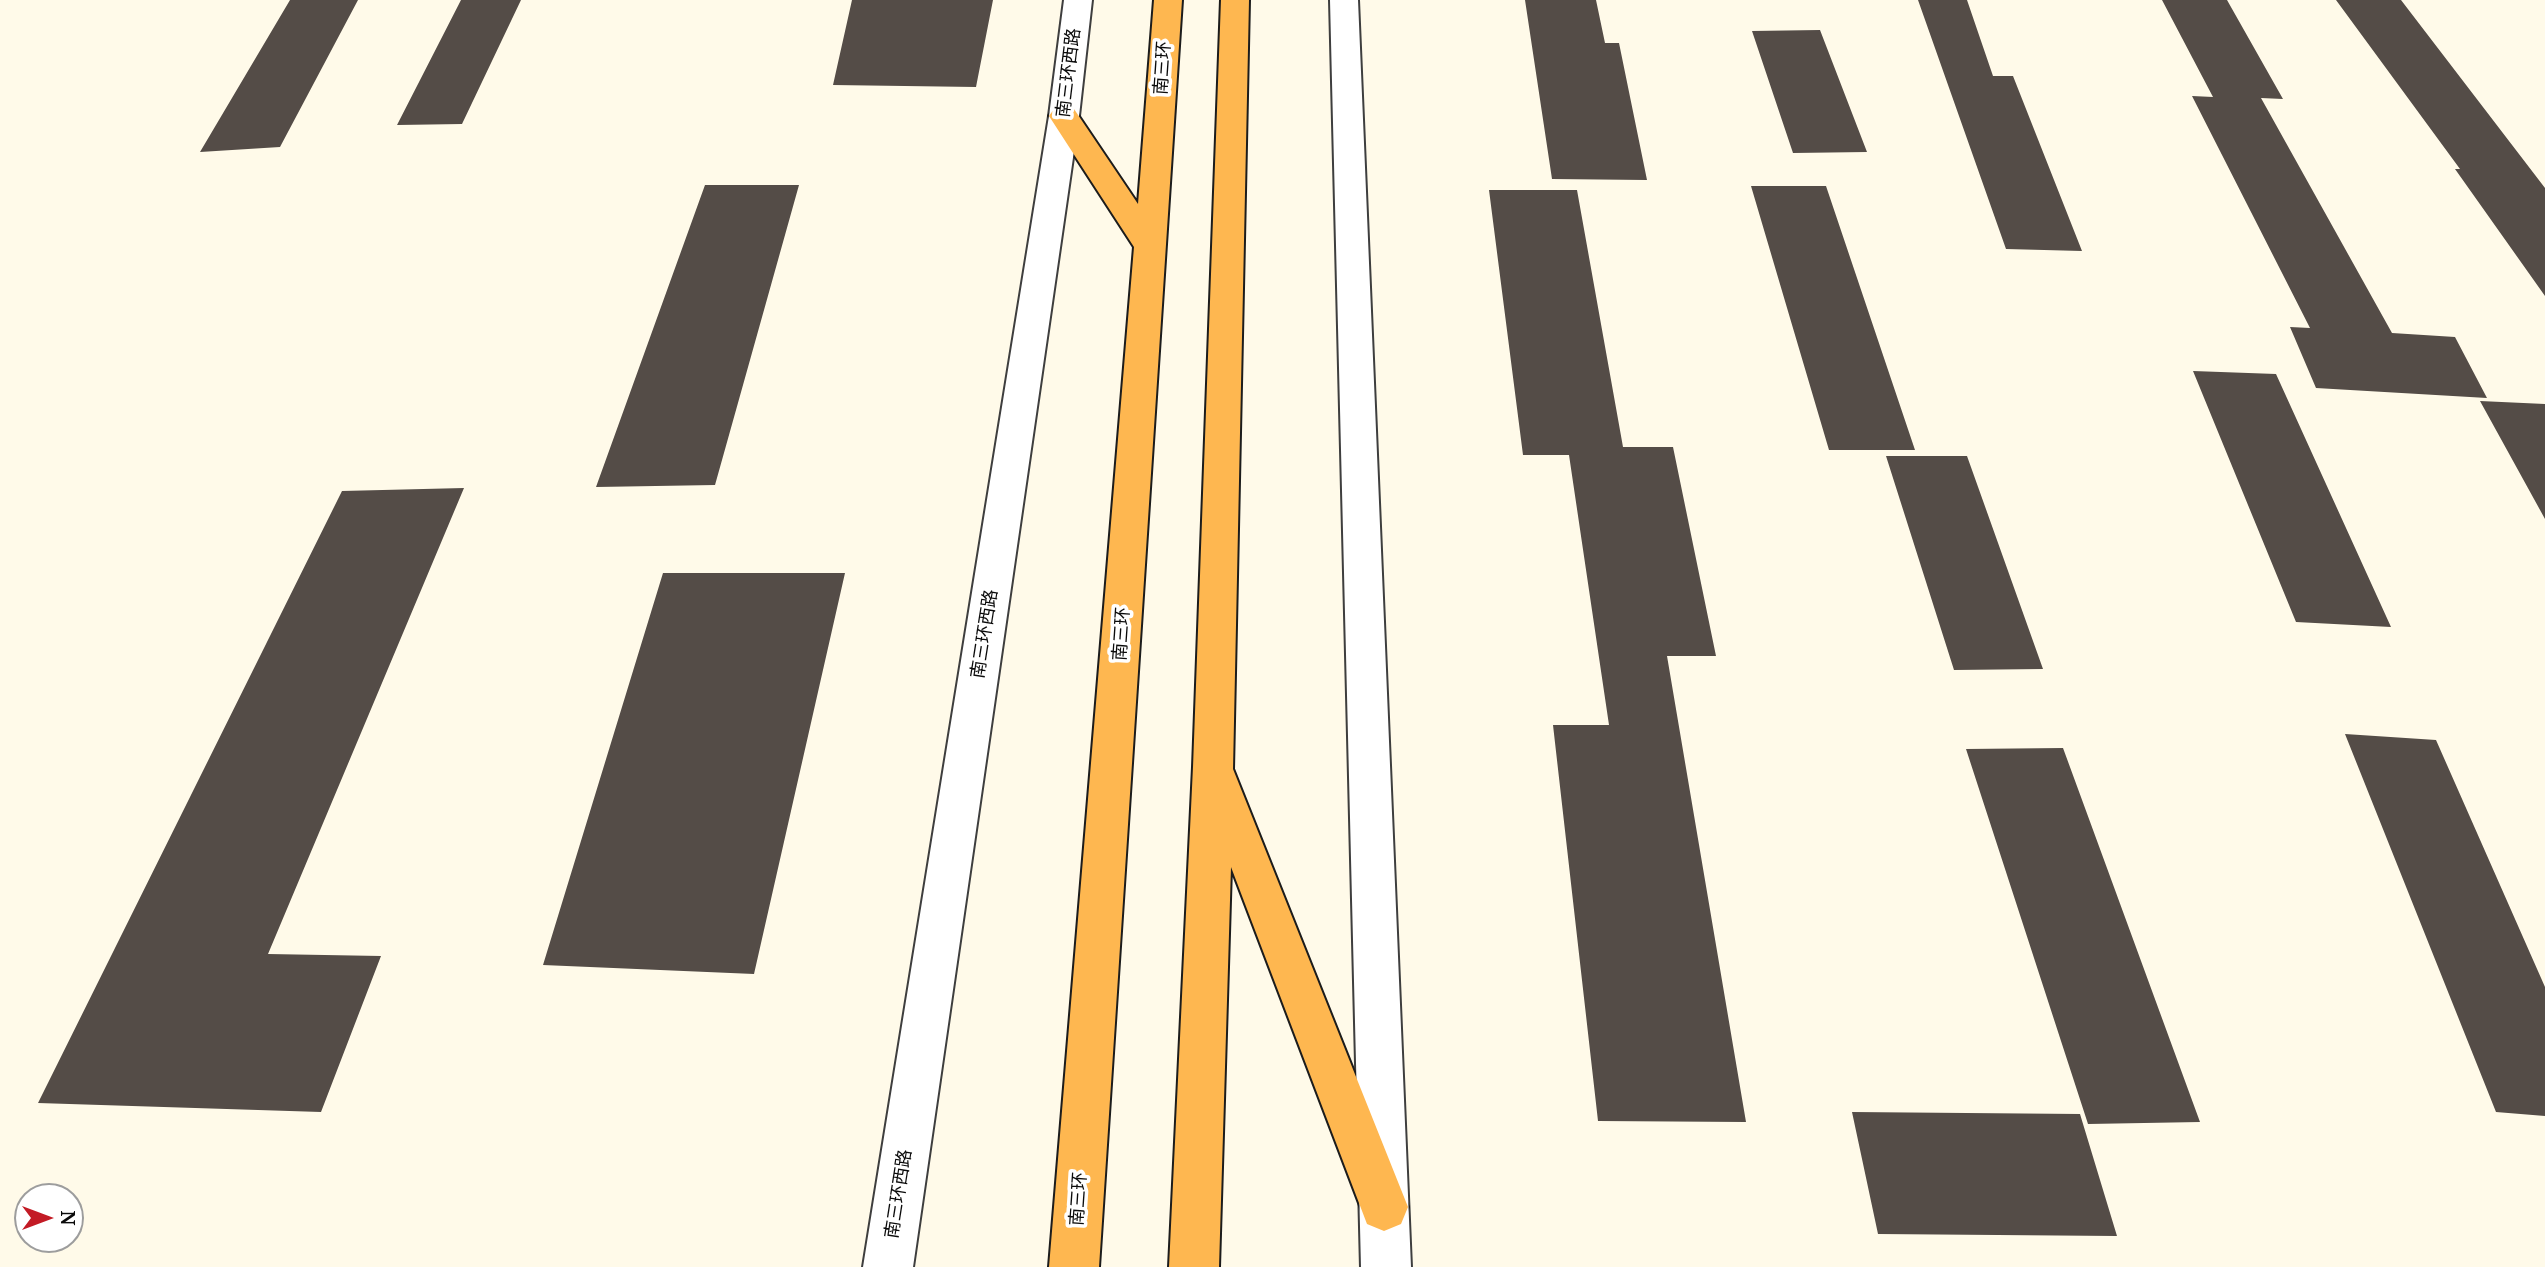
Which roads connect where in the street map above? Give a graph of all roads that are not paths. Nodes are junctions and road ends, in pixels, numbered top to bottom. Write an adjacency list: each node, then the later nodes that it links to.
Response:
1 (1078, 0): 5 (street, 南三环西路)
2 (1168, 0): 6 (highway, 南三环)
3 (1235, 0): 7 (highway)
4 (1344, 0): 8 (street)
5 (1064, 116): 6 (highway); 9 (street, 南三环西路)
6 (1151, 247): 10 (highway, 南三环)
7 (1213, 767): 8 (highway); 11 (highway)
8 (1384, 1208): 12 (street)
9 (888, 1267)
10 (1074, 1267)
11 (1194, 1267)
12 (1386, 1267)

